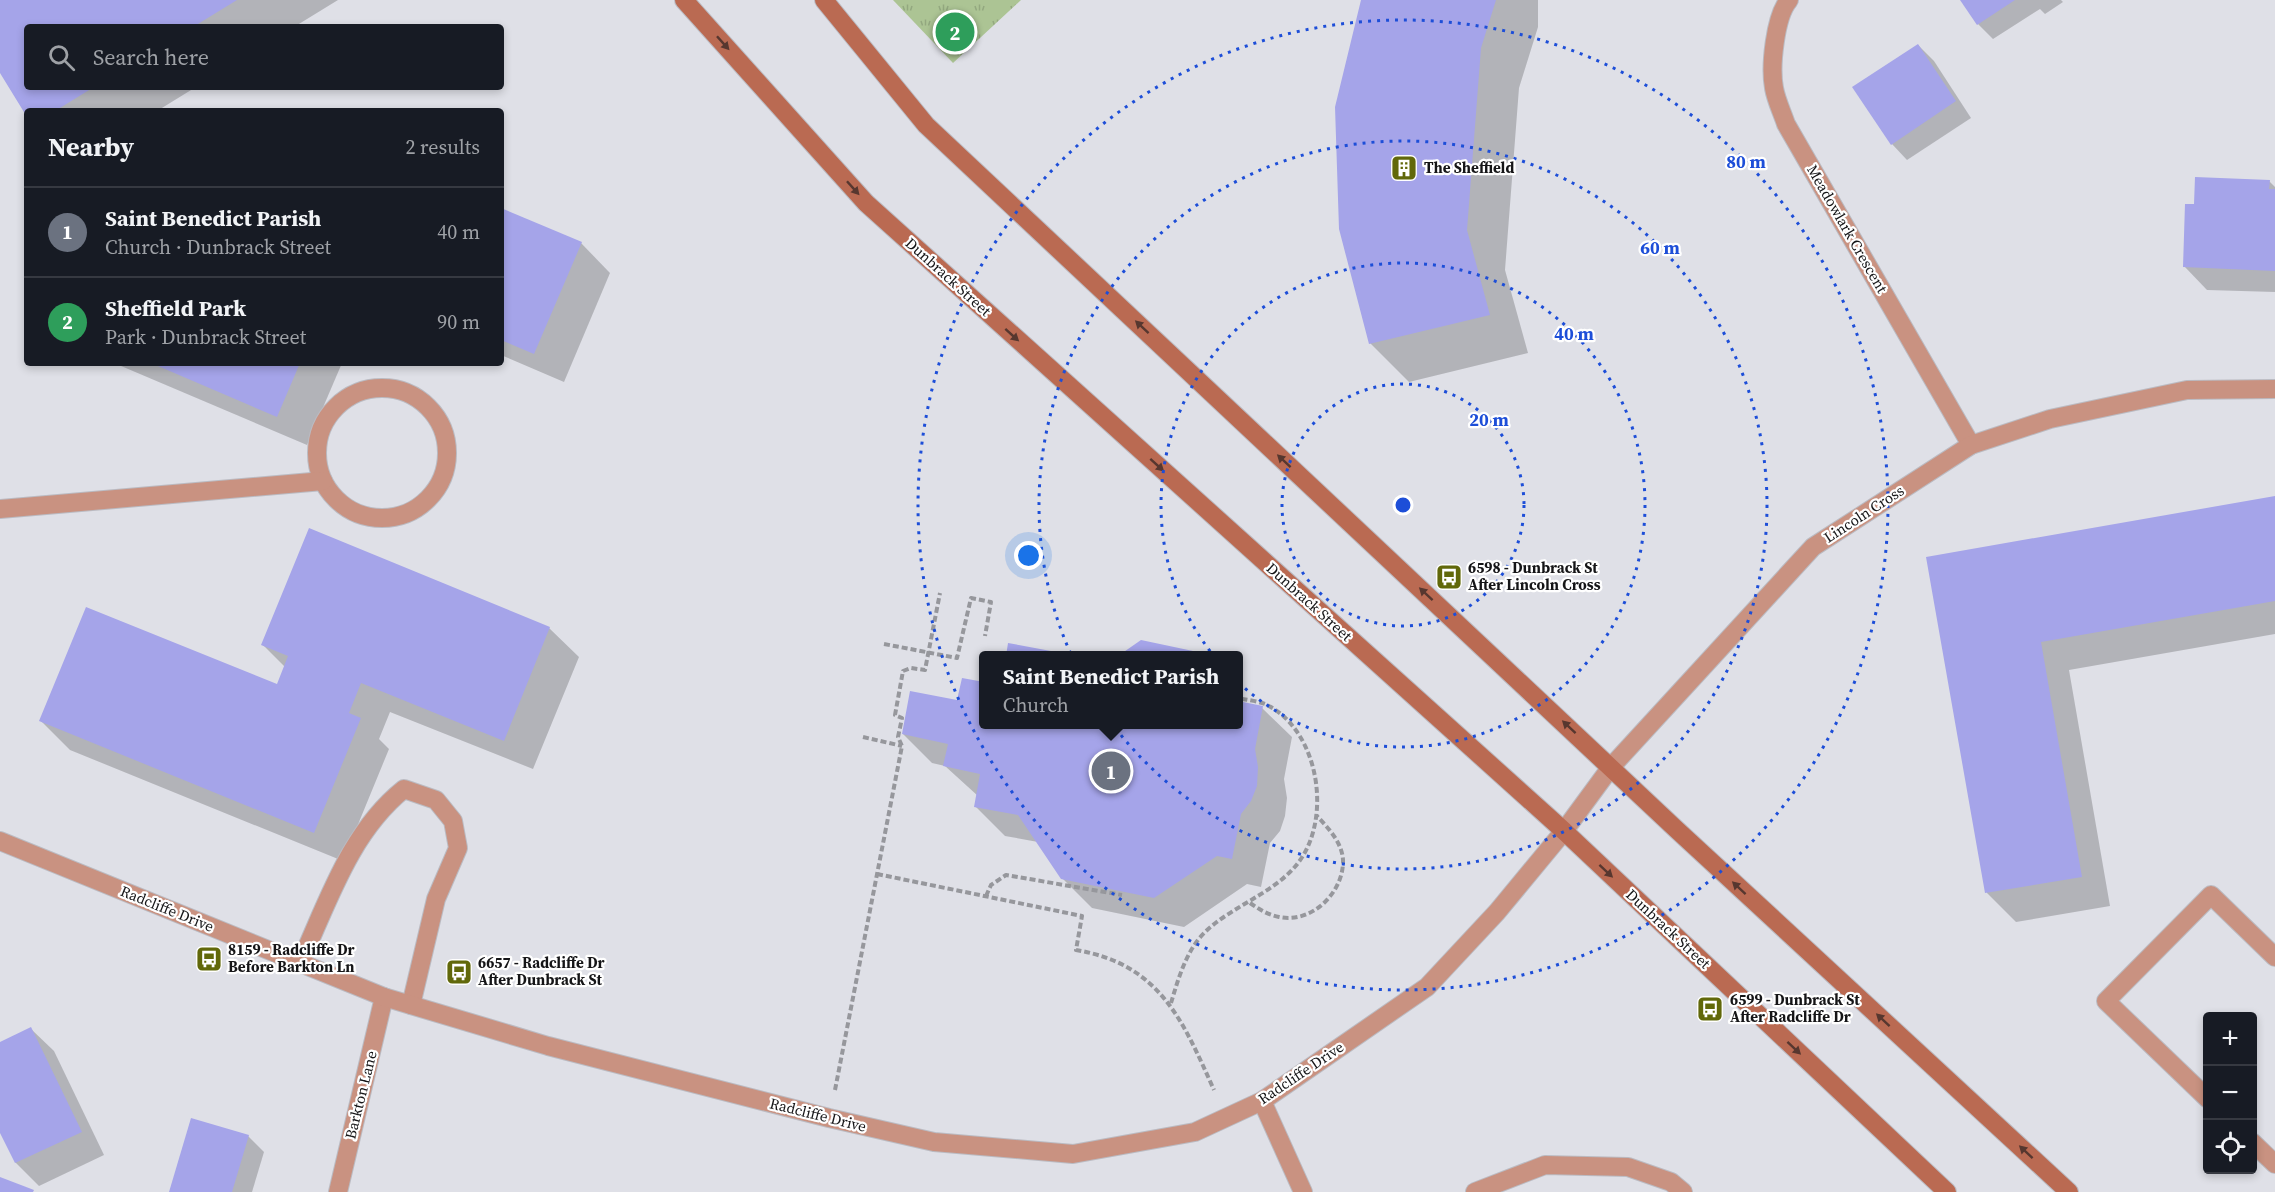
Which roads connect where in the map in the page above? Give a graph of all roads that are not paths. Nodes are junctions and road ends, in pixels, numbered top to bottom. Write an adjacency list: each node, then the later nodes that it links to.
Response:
1 (684, 0): 9 (main road, Dunbrack Street, one-way to 9)
2 (824, 0): 8 (main road, one-way to 2)
3 (1789, 0): 5 (street, Meadowlark Crescent)
4 (2275, 389): 5 (street, Lincoln Cross)
5 (1971, 445): 8 (street, Lincoln Cross)
6 (323, 481): 6 (street); 7 (street)
7 (0, 509)
8 (1611, 767): 9 (street, Lincoln Cross); 24 (main road, one-way to 8)
9 (1564, 831): 16 (street, Radcliffe Drive); 23 (main road, Dunbrack Street, one-way to 23)
10 (0, 841): 12 (street, Radcliffe Drive)
11 (2275, 957): 15 (street)
12 (300, 963): 13 (street, Radcliffe Drive); 14 (street)
13 (384, 997): 14 (street, Radcliffe Drive); 19 (street, Barkton Lane)
14 (411, 1005): 16 (street, Radcliffe Drive)
15 (2203, 1094)
16 (1262, 1101): 20 (street)
17 (2257, 1146): 18 (street)
18 (2275, 1164)
19 (338, 1192)
20 (1303, 1192)
21 (1475, 1192): 22 (street)
22 (1683, 1192)
23 (1947, 1192)
24 (2069, 1192)

